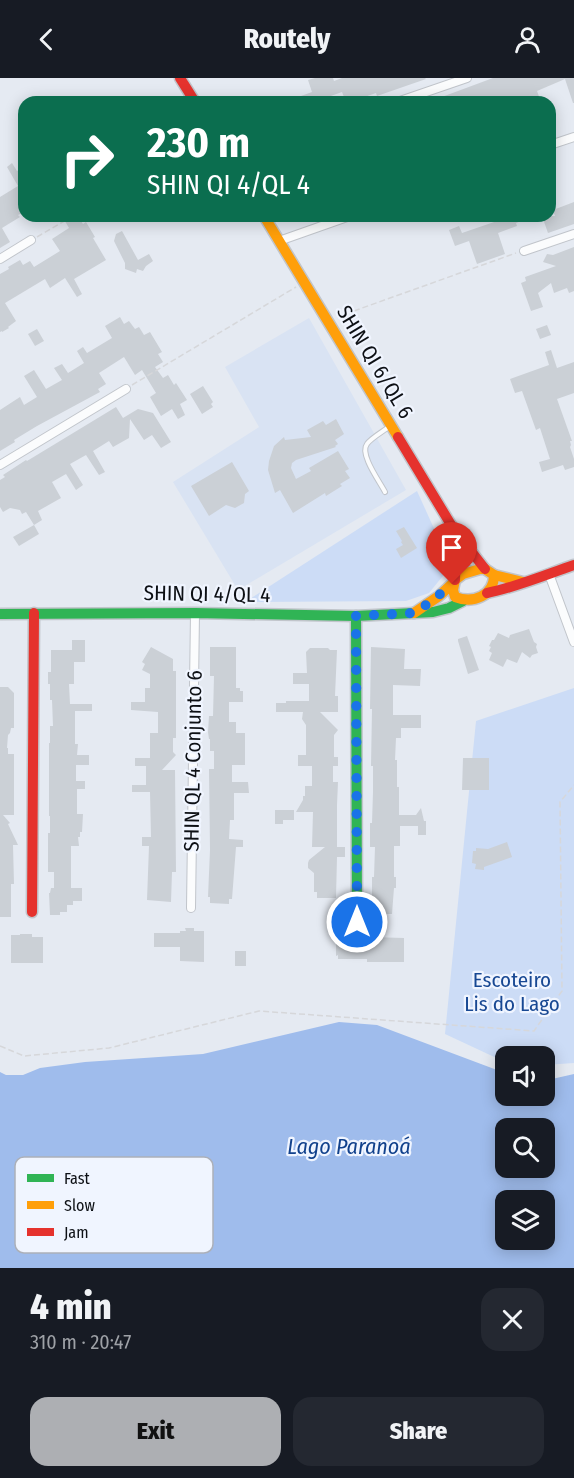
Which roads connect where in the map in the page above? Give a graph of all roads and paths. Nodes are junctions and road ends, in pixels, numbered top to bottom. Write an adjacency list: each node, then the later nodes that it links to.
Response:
1 (180, 78): 3 (street)
2 (467, 78): 4 (street)
3 (191, 96)
4 (414, 96)
5 (574, 137): 6 (street)
6 (556, 143)
7 (62, 222): 11 (path)
8 (268, 222): 12 (street, SHIN QI 6/QL 6)
9 (333, 222): 12 (street)
10 (574, 234): 13 (street)
11 (31, 240): 14 (street)
12 (279, 241): 15 (street, SHIN QI 6/QL 6)
13 (524, 250): 16 (path)
14 (0, 260)
15 (304, 282): 16 (street, SHIN QI 6/QL 6); 17 (path)
16 (327, 320): 18 (street, SHIN QI 6/QL 6)
17 (126, 389): 19 (street)
18 (391, 426): 20 (lane); 21 (street, SHIN QI 6/QL 6)
19 (0, 465)
20 (386, 492)
21 (453, 528): 23 (street, SHIN QI 6/QL 6); 25 (street, SHIN QI 6/QL 6)
22 (574, 565): 24 (street)
23 (490, 572): 25 (street); 26 (street); 27 (street)
24 (549, 574): 26 (street); 34 (street)
25 (454, 582): 28 (street); 31 (street)
26 (523, 582): 27 (street)
27 (487, 593): 28 (street)
28 (463, 601): 31 (street, SHIN QI 4/QL 4)
29 (34, 613): 30 (street, SHIN QI 4/QL 4); 32 (street, SHIN QI 4/QL 4); 37 (street)
30 (195, 613): 33 (street, SHIN QI 4/QL 4); 36 (street, SHIN QL 4 Conjunto 6)
31 (414, 613): 33 (street, SHIN QI 4/QL 4)
32 (0, 614)
33 (356, 616): 38 (street)
34 (574, 642)
35 (574, 785): 39 (path)
36 (191, 908)
37 (32, 912)
38 (357, 922)
39 (0, 1046)

